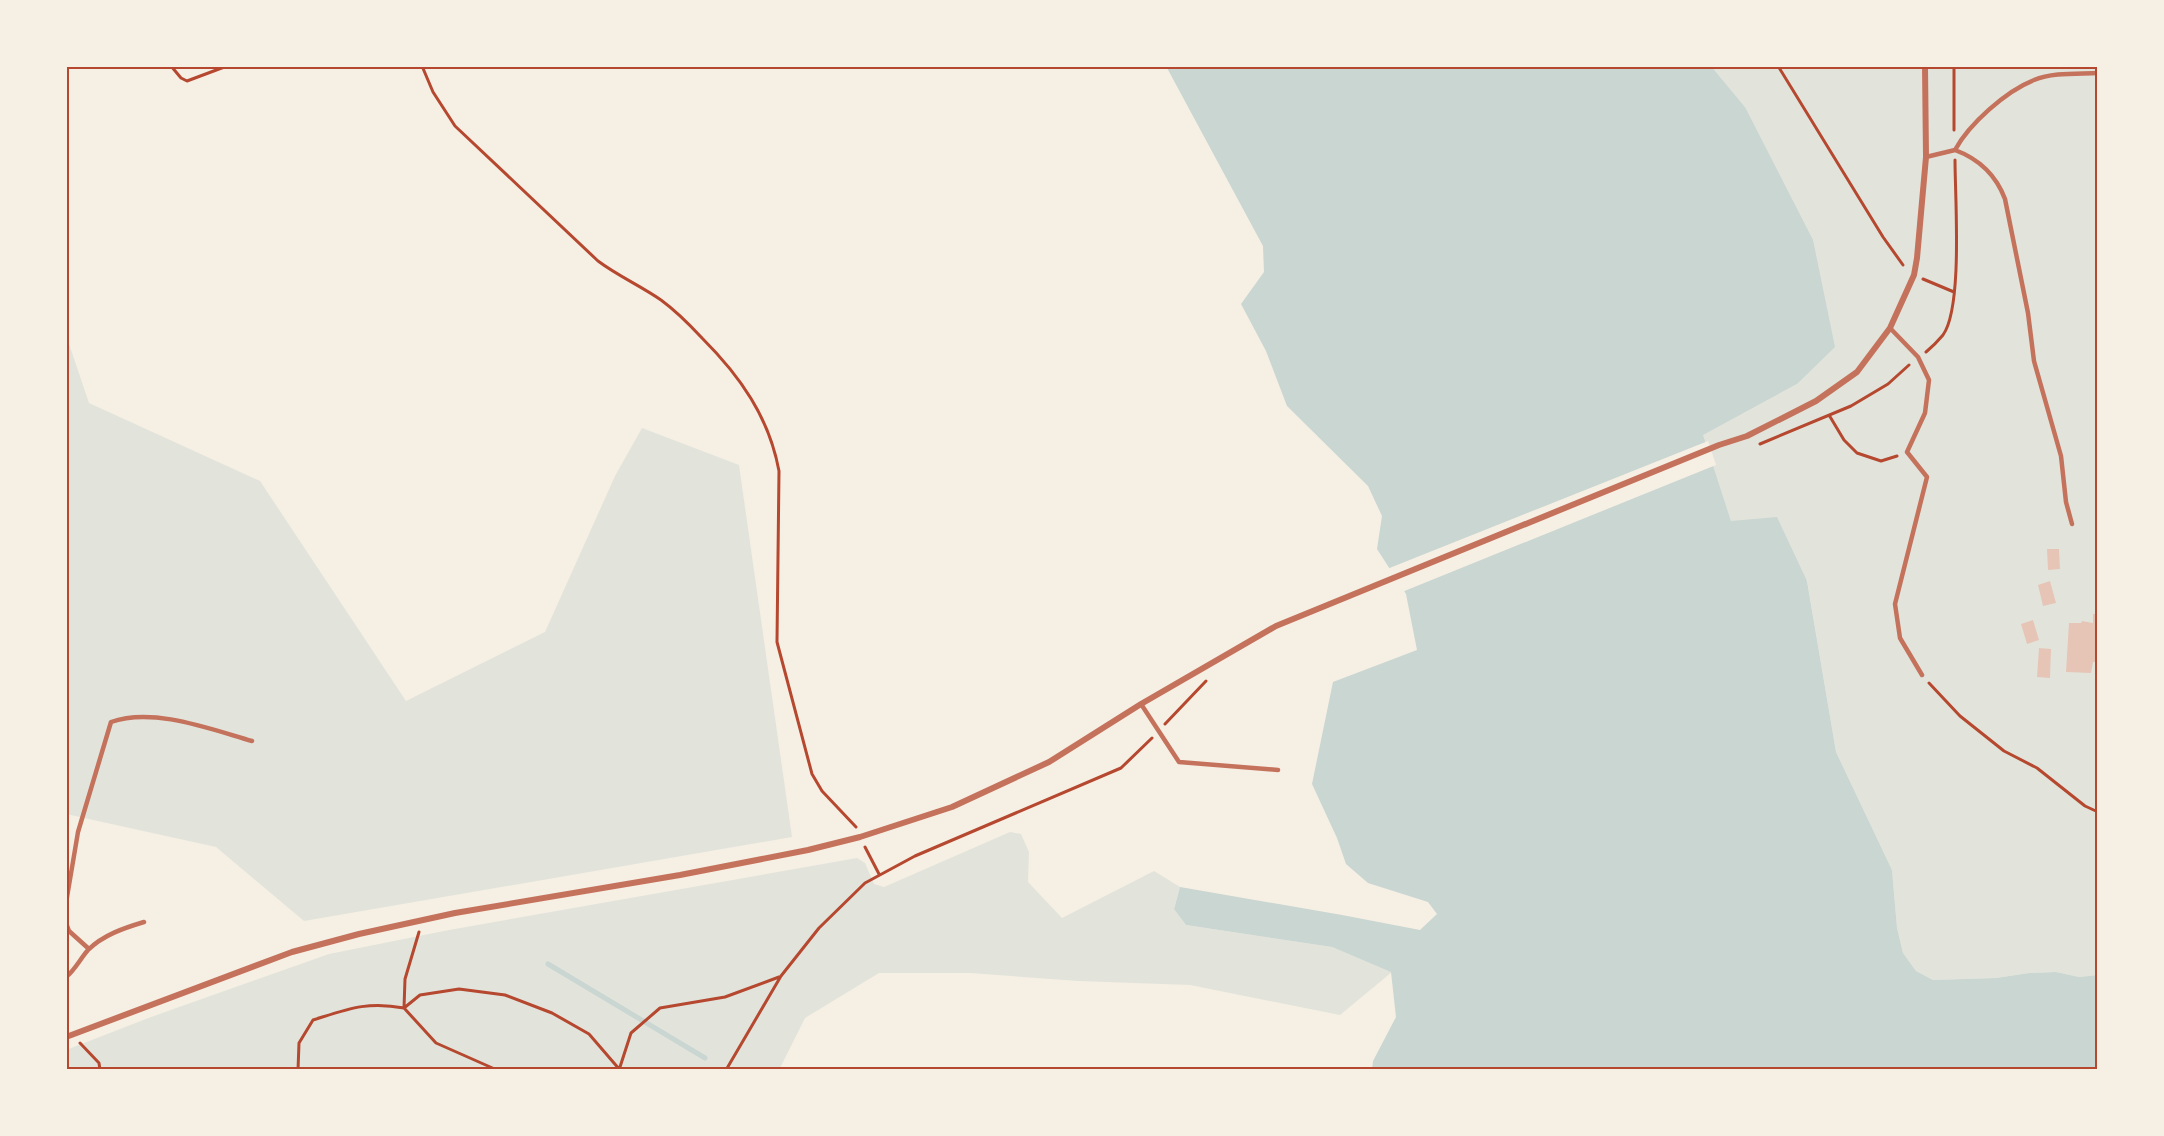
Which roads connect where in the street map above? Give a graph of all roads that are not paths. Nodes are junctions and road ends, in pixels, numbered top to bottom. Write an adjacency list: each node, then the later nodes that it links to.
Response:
1 (1925, 66): 4 (street)
2 (2098, 73): 3 (lane)
3 (1955, 150): 4 (lane); 6 (lane)
4 (1926, 157): 5 (street)
5 (1890, 328): 7 (lane); 8 (street)
6 (2072, 524)
7 (1922, 675)
8 (1141, 704): 10 (lane); 16 (street)
9 (252, 741): 11 (lane)
10 (1278, 770)
11 (66, 903)
12 (144, 922): 14 (lane)
13 (66, 923): 14 (lane)
14 (89, 950): 15 (lane)
15 (66, 977)
16 (69, 1035)

